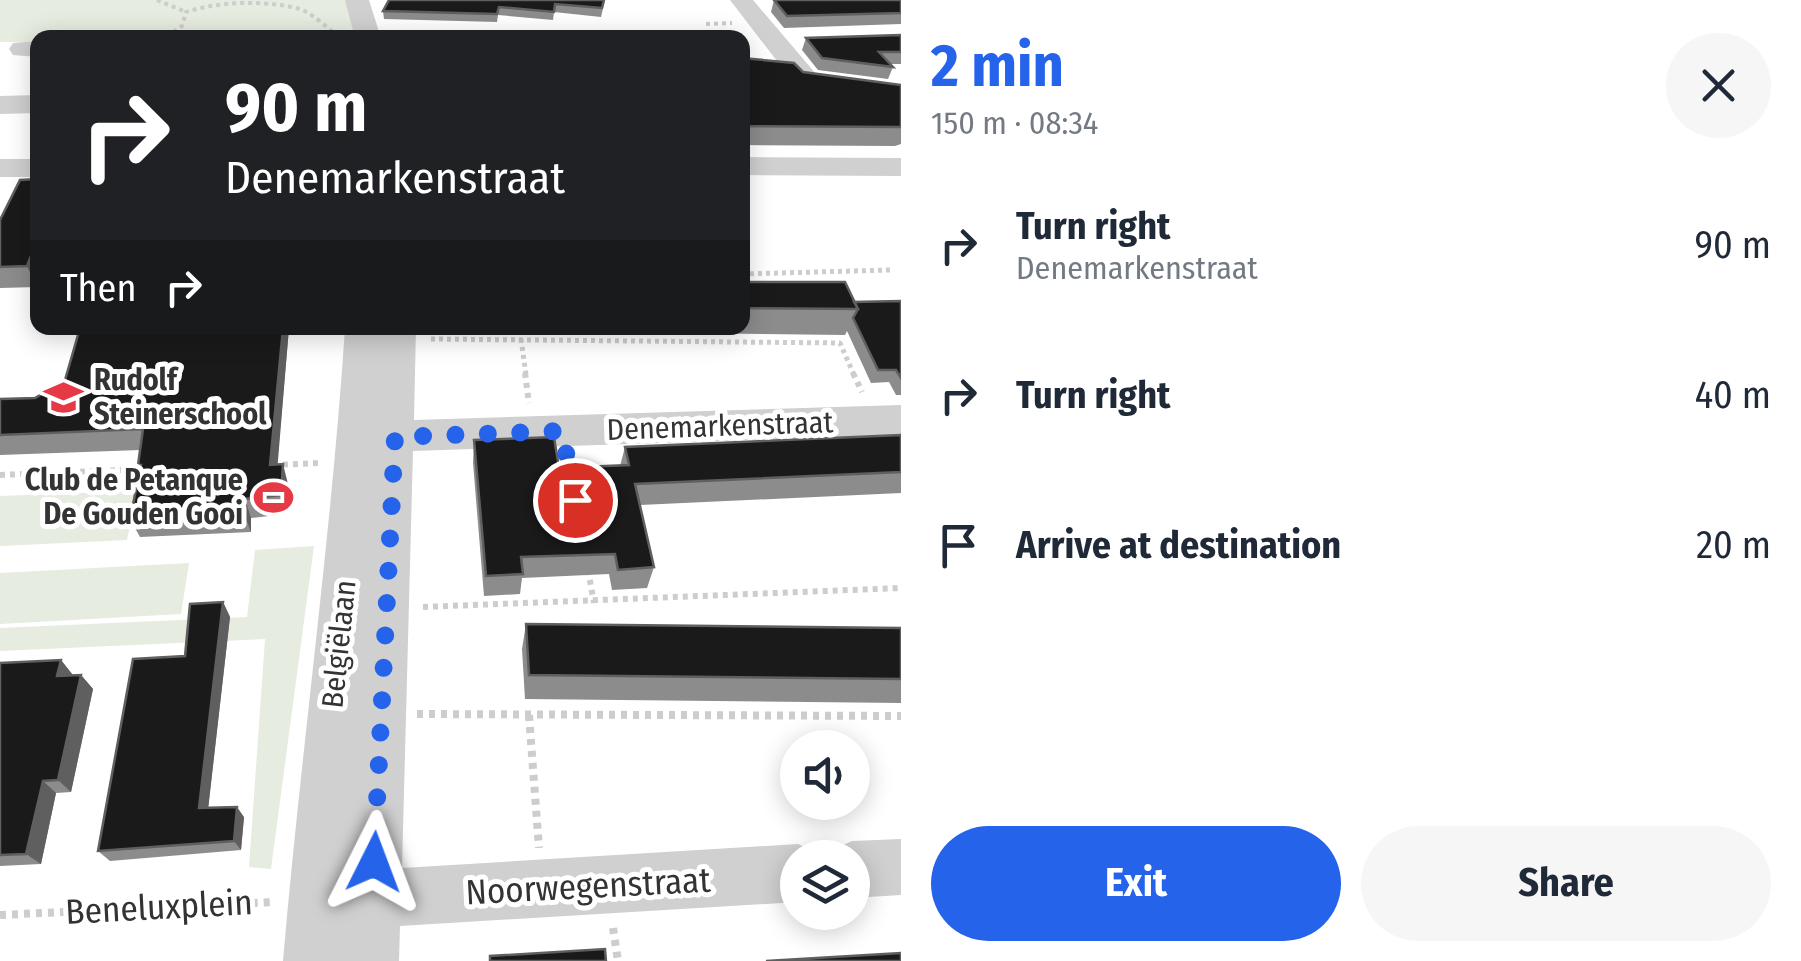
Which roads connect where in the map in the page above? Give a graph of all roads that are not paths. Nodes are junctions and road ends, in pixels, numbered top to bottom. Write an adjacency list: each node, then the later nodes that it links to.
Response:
1 (358, 0): 3 (street)
2 (741, 2): 5 (street)
3 (366, 30)
4 (814, 39): 5 (street)
5 (780, 40): 6 (street)
6 (901, 93)
7 (30, 104): 8 (street)
8 (0, 105)
9 (750, 166): 10 (street)
10 (901, 167)
11 (30, 169): 12 (street)
12 (2, 173)
13 (363, 335): 16 (street, Belgiëlaan)
14 (409, 335): 16 (street, Belgiëlaan)
15 (888, 420): 16 (street, Denemarkenstraat)
16 (370, 445): 20 (street, Belgiëlaan)
17 (901, 867): 18 (street)
18 (870, 869)
19 (780, 874): 20 (street, Noorwegenstraat)
20 (345, 900): 21 (street, Belgiëlaan); 22 (street, Belgiëlaan)
21 (313, 961)
22 (368, 961)

